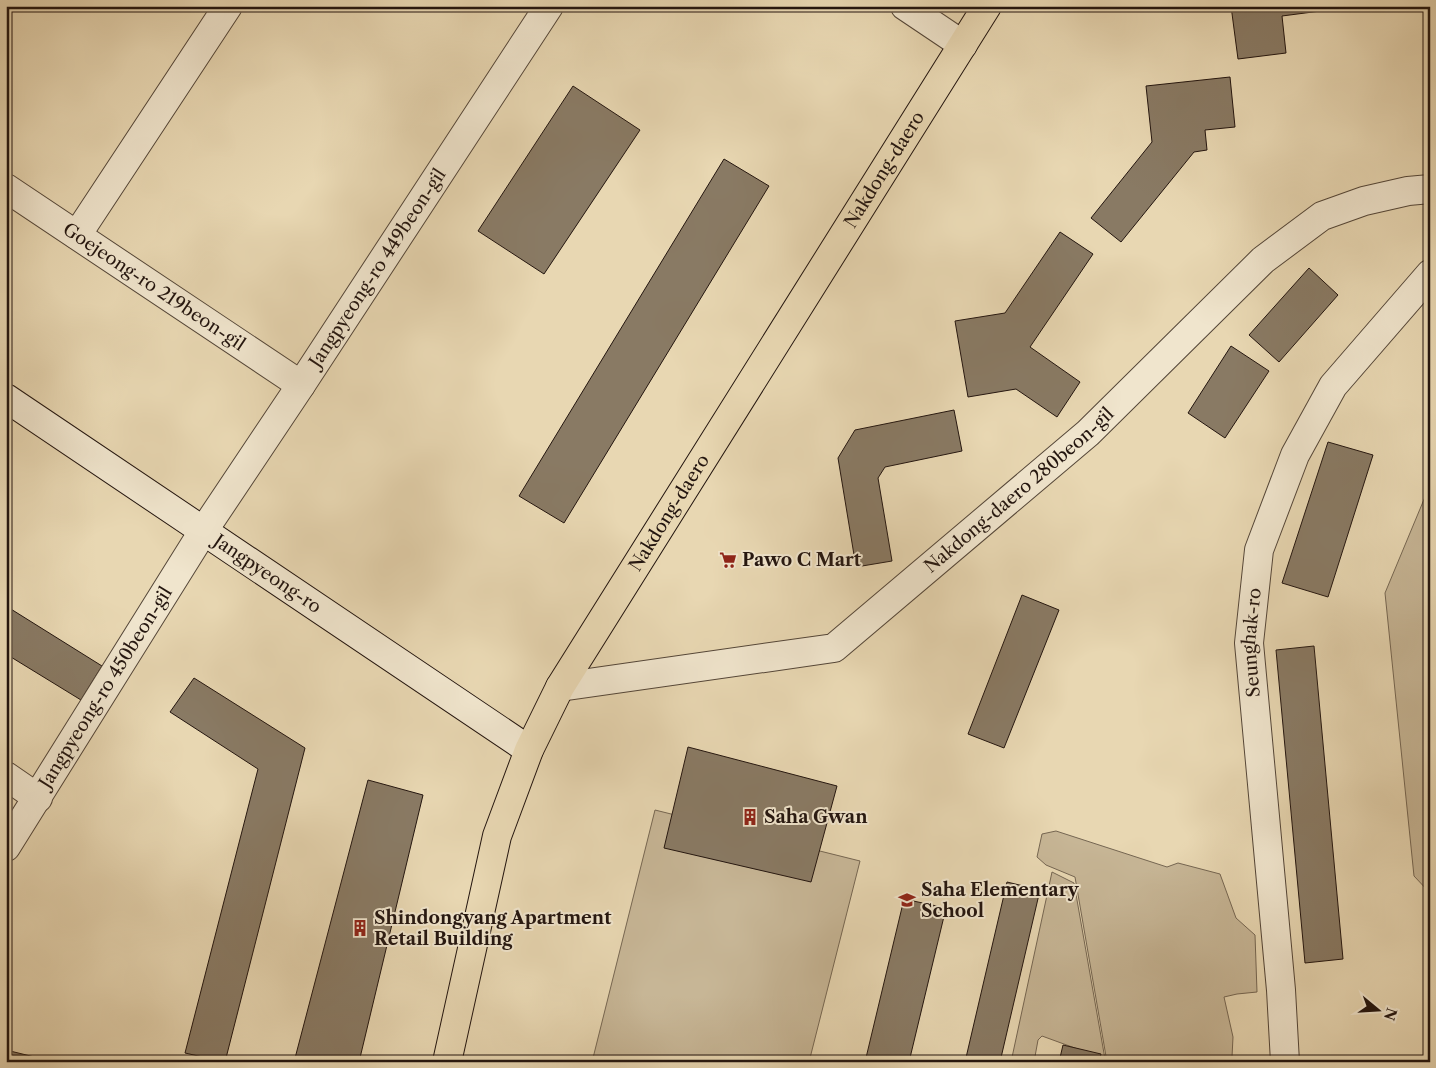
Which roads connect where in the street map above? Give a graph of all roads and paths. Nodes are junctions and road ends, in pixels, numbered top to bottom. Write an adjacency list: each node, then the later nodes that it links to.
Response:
1 (228, 6): 8 (street)
2 (549, 6): 10 (street, Jangpyeong-ro 449beon-gil)
3 (905, 6): 5 (street)
4 (987, 6): 5 (main road, Nakdong-daero)
5 (963, 45): 13 (main road, Nakdong-daero)
6 (6, 188): 8 (street, Goejeong-ro 219beon-gil)
7 (1430, 189): 13 (street, Nakdong-daero 280beon-gil)
8 (77, 235): 10 (street, Goejeong-ro 219beon-gil)
9 (1430, 274): 19 (street, Seunghak-ro)
10 (301, 385): 12 (street, Jangpyeong-ro 449beon-gil)
11 (6, 398): 12 (street, Jangpyeong-ro)
12 (204, 530): 14 (street, Jangpyeong-ro); 16 (street, Jangpyeong-ro 450beon-gil)
13 (560, 688): 14 (main road, Nakdong-daero)
14 (529, 750): 18 (main road, Nakdong-daero)
15 (6, 776): 16 (street)
16 (38, 798): 17 (street, Jangpyeong-ro 450beon-gil)
17 (6, 847)
18 (447, 1062)
19 (1285, 1062)

